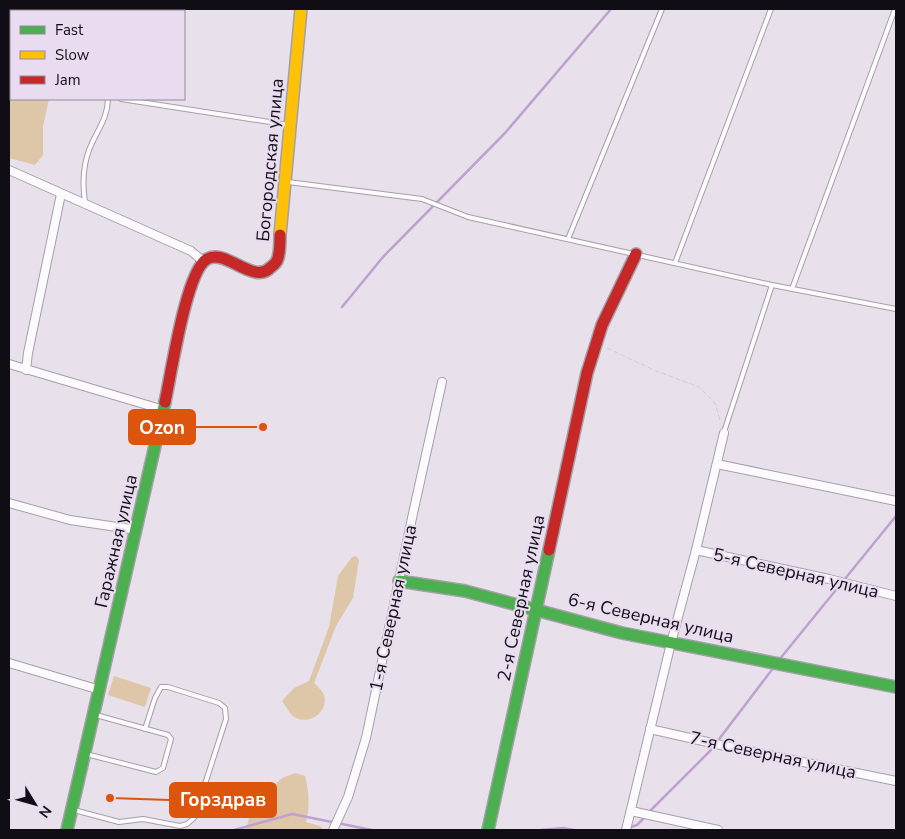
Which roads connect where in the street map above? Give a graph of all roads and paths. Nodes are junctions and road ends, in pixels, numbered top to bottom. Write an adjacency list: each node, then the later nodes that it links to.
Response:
1 (84, 9): 6 (lane)
2 (301, 9): 9 (street, Богородская улица)
3 (662, 9): 14 (lane)
4 (771, 9): 17 (lane)
5 (895, 9): 19 (lane)
6 (103, 10)
7 (108, 100): 13 (lane)
8 (128, 100): 9 (lane)
9 (291, 125): 11 (street, Богородская улица)
10 (9, 170): 12 (street)
11 (286, 182): 14 (lane); 16 (street, Богородская улица)
12 (61, 194): 13 (street); 23 (street)
13 (85, 204): 16 (street)
14 (568, 239): 15 (lane)
15 (636, 254): 17 (lane); 21 (street, 2-я Северная улица)
16 (203, 261): 25 (street, Гаражная улица)
17 (675, 263): 18 (lane)
18 (772, 285): 19 (lane); 26 (lane)
19 (792, 288): 20 (lane)
20 (896, 309)
21 (597, 343): 26 (path); 34 (street, 2-я Северная улица)
22 (9, 364): 23 (street)
23 (26, 370): 25 (street)
24 (442, 382): 32 (street, 1-я Северная улица)
25 (164, 410): 30 (street, Гаражная улица)
26 (724, 433): 27 (street)
27 (717, 464): 28 (street); 31 (street)
28 (896, 501)
29 (9, 503): 30 (street)
30 (137, 530): 38 (street, Гаражная улица)
31 (696, 550): 33 (street, 5-я Северная улица); 35 (street)
32 (399, 581): 34 (street, 6-я Северная улица); 47 (street, 1-я Северная улица)
33 (896, 596)
34 (537, 609): 35 (street, 6-я Северная улица); 48 (street, 2-я Северная улица)
35 (671, 643): 37 (street, 6-я Северная улица); 41 (street)
36 (9, 663): 38 (street)
37 (896, 687)
38 (100, 690): 39 (street, Гаражная улица)
39 (94, 714): 40 (lane); 42 (street, Гаражная улица)
40 (145, 729): 42 (lane); 44 (lane)
41 (650, 729): 43 (street, 7-я Северная улица); 45 (street)
42 (85, 754): 44 (street, Гаражная улица)
43 (896, 781)
44 (72, 810): 46 (street, Гаражная улица)
45 (631, 811): 49 (street); 50 (street)
46 (67, 830)
47 (333, 830)
48 (488, 830)
49 (626, 830)
50 (718, 830)

